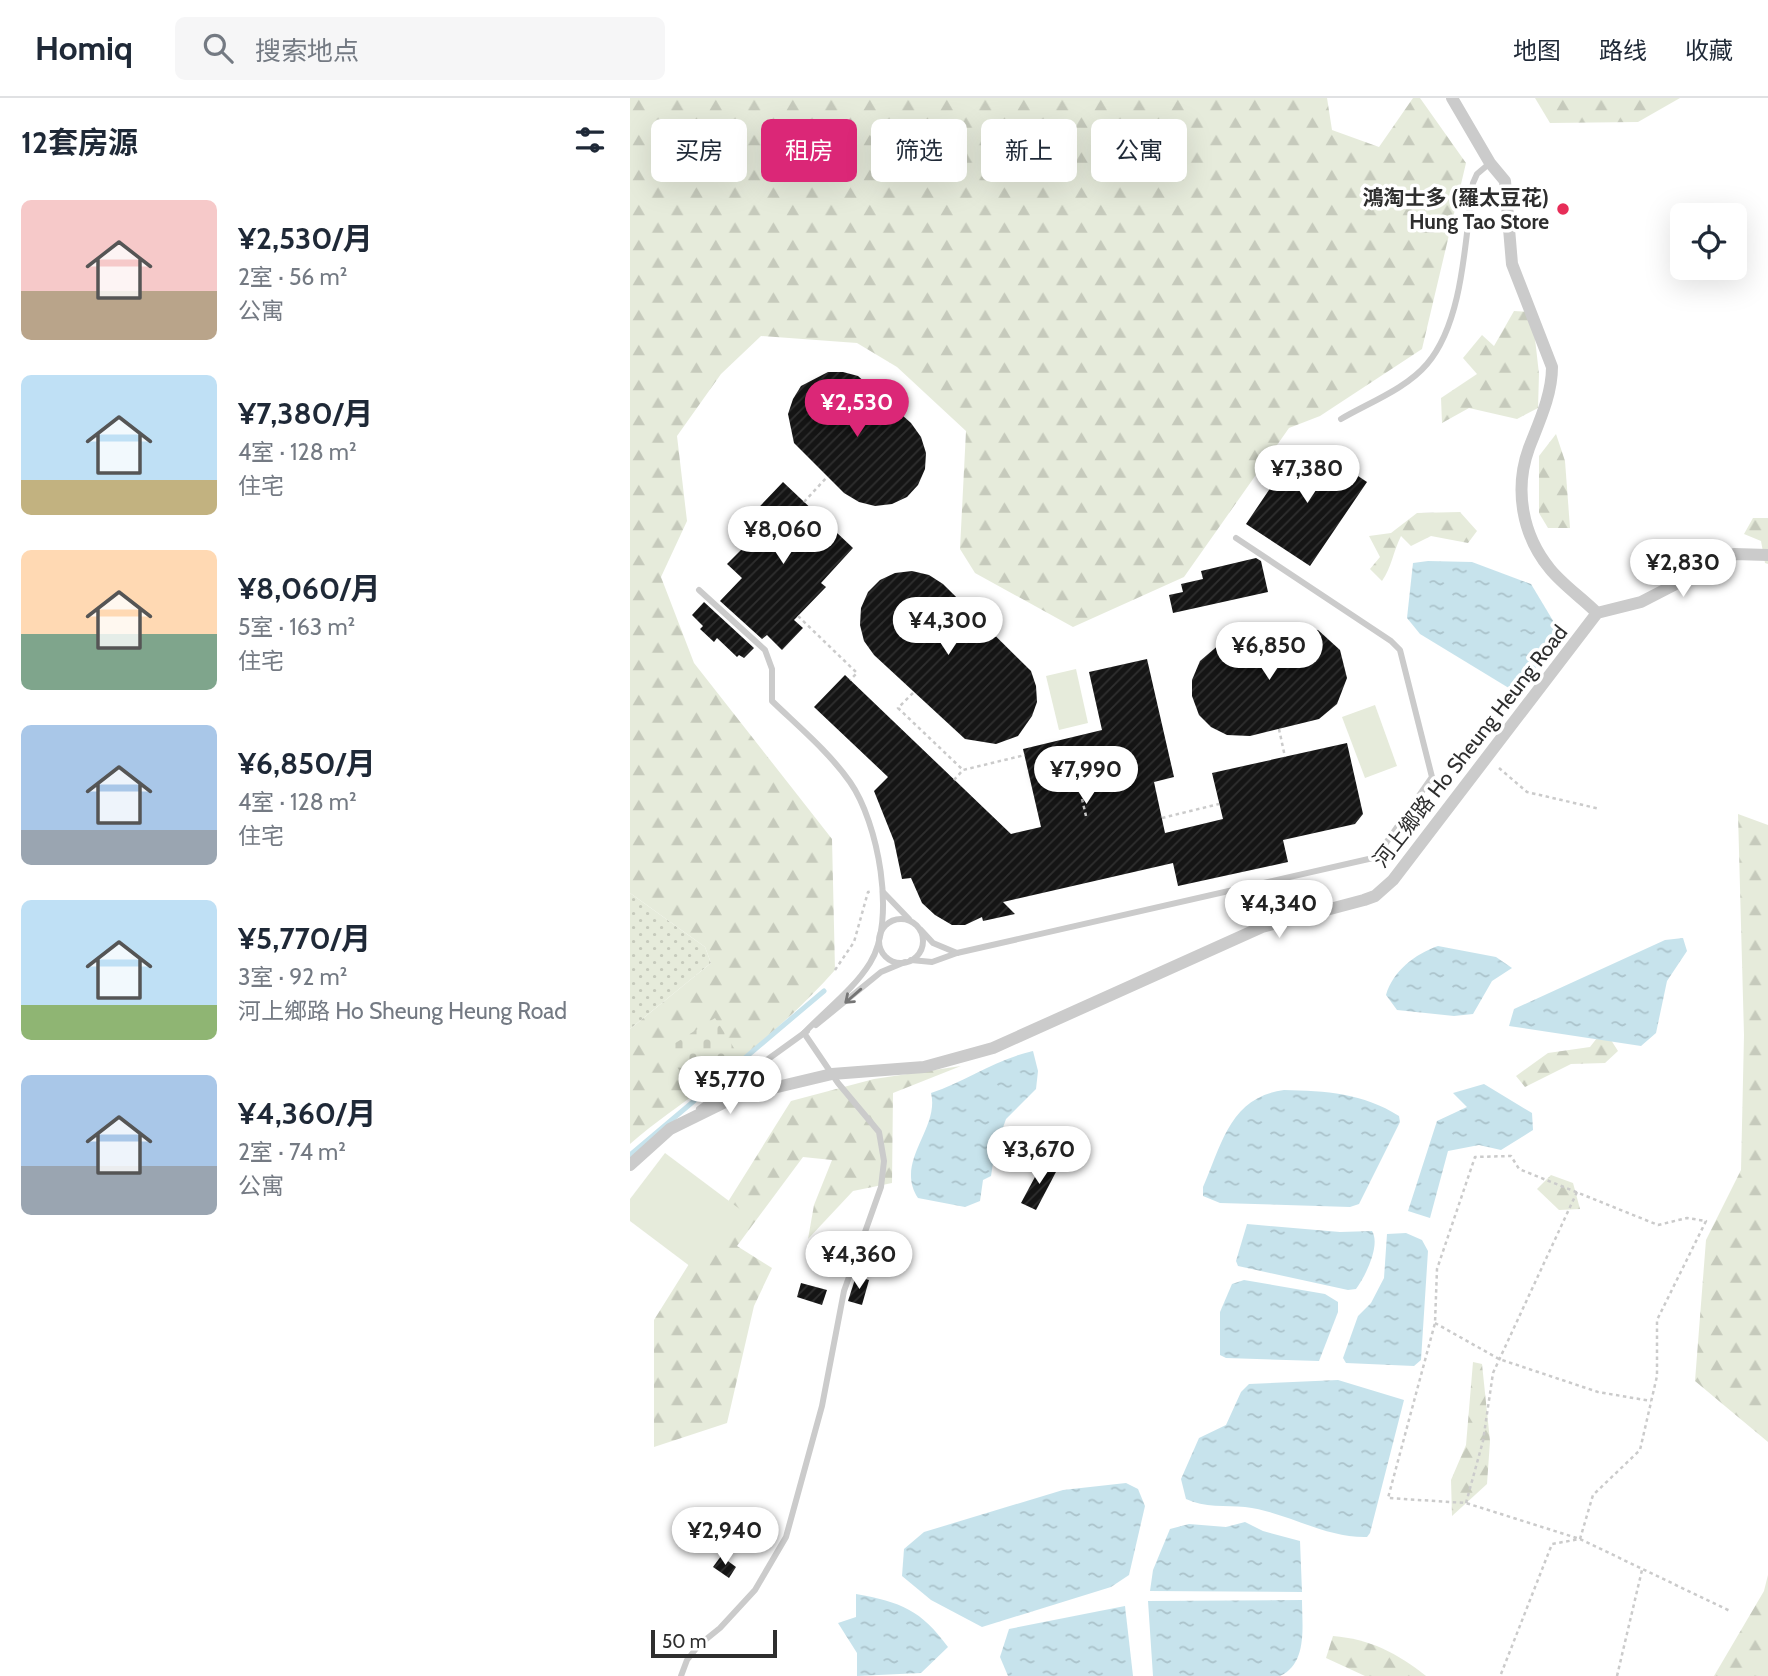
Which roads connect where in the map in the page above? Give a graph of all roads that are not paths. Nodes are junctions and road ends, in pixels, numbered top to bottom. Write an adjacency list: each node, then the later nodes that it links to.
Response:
1 (1452, 98): 2 (street)
2 (1490, 163): 3 (lane); 7 (street)
3 (1341, 419)
4 (1236, 538): 11 (lane)
5 (1768, 555): 7 (street)
6 (699, 590): 8 (lane)
7 (1597, 613): 14 (street, 河上鄉路 Ho Sheung Heung Road)
8 (882, 890): 9 (lane); 10 (lane)
9 (916, 926): 10 (lane); 11 (lane); 12 (lane)
10 (879, 937): 12 (lane); 13 (lane)
11 (957, 953): 12 (lane)
12 (908, 961): 13 (lane, one-way to 13)
13 (804, 1033): 14 (lane); 15 (lane)
14 (832, 1074): 15 (street, 河上鄉路 Ho Sheung Heung Road); 17 (lane)
15 (687, 1118): 16 (street, 河上鄉路 Ho Sheung Heung Road)
16 (630, 1165)
17 (681, 1676)

